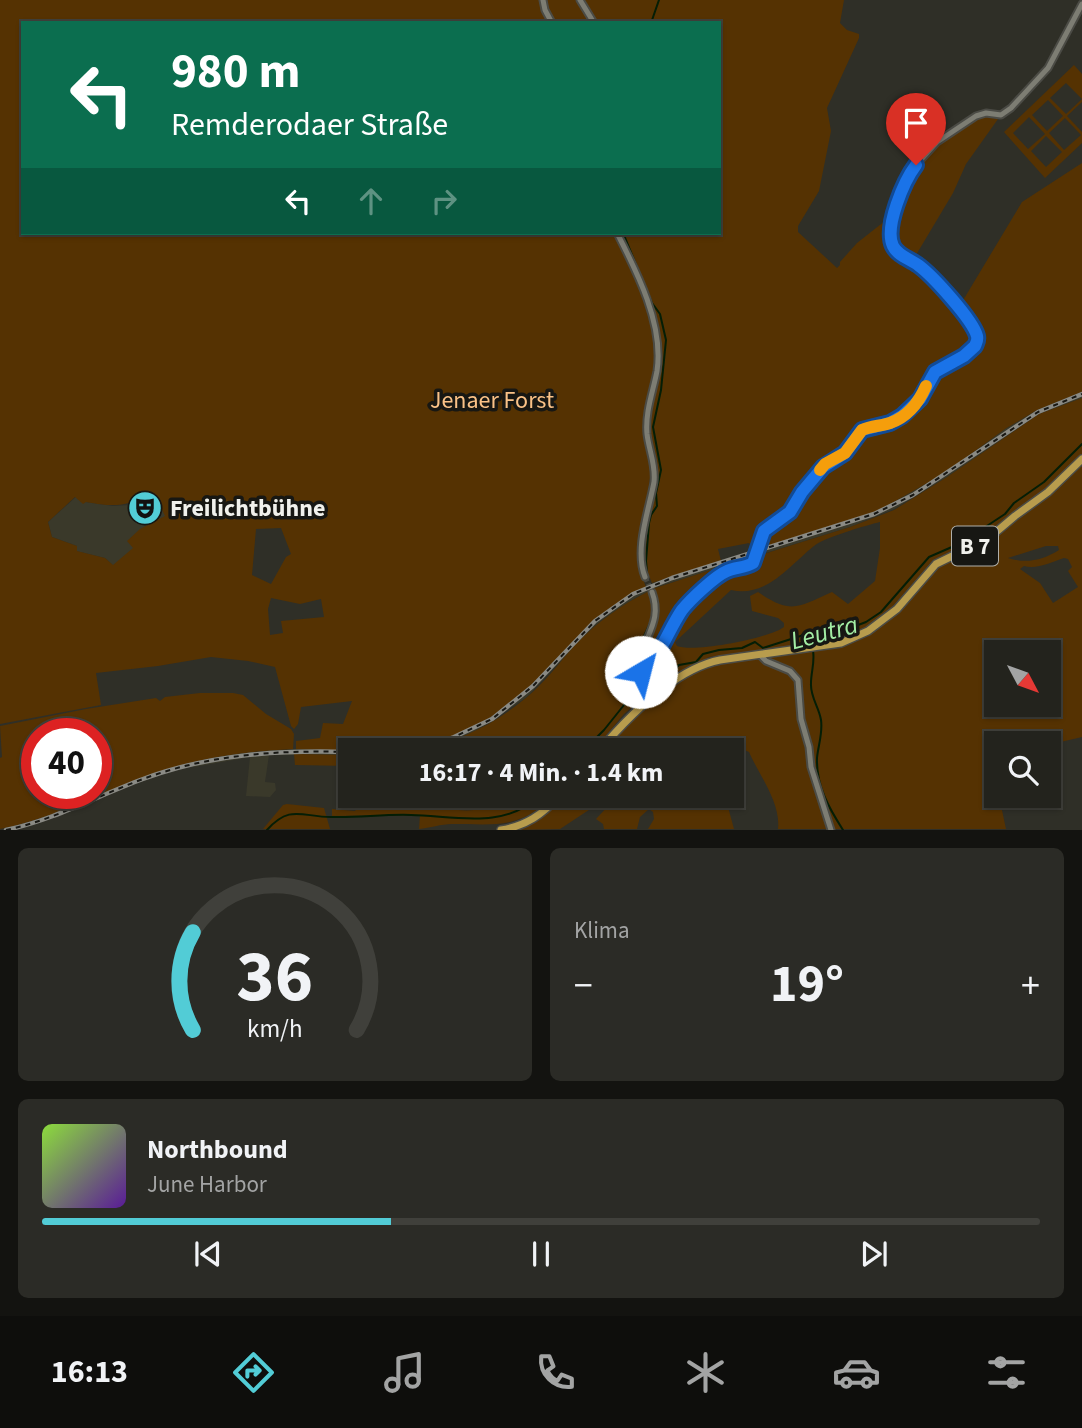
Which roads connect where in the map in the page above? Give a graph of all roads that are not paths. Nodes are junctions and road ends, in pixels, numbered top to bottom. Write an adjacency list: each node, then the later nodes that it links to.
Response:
1 (543, 0): 4 (street)
2 (580, 0): 5 (street)
3 (1082, 4): 11 (street, bridge)
4 (551, 21)
5 (593, 21)
6 (618, 235): 8 (street)
7 (1082, 459): 10 (main road, B 7)
8 (645, 577)
9 (652, 592): 11 (street)
10 (760, 654): 12 (main road, B 7); 16 (street)
11 (642, 674): 12 (street)
12 (652, 692): 13 (main road, B 7)
13 (611, 738)
14 (546, 808): 15 (main road)
15 (501, 830)
16 (831, 830)

